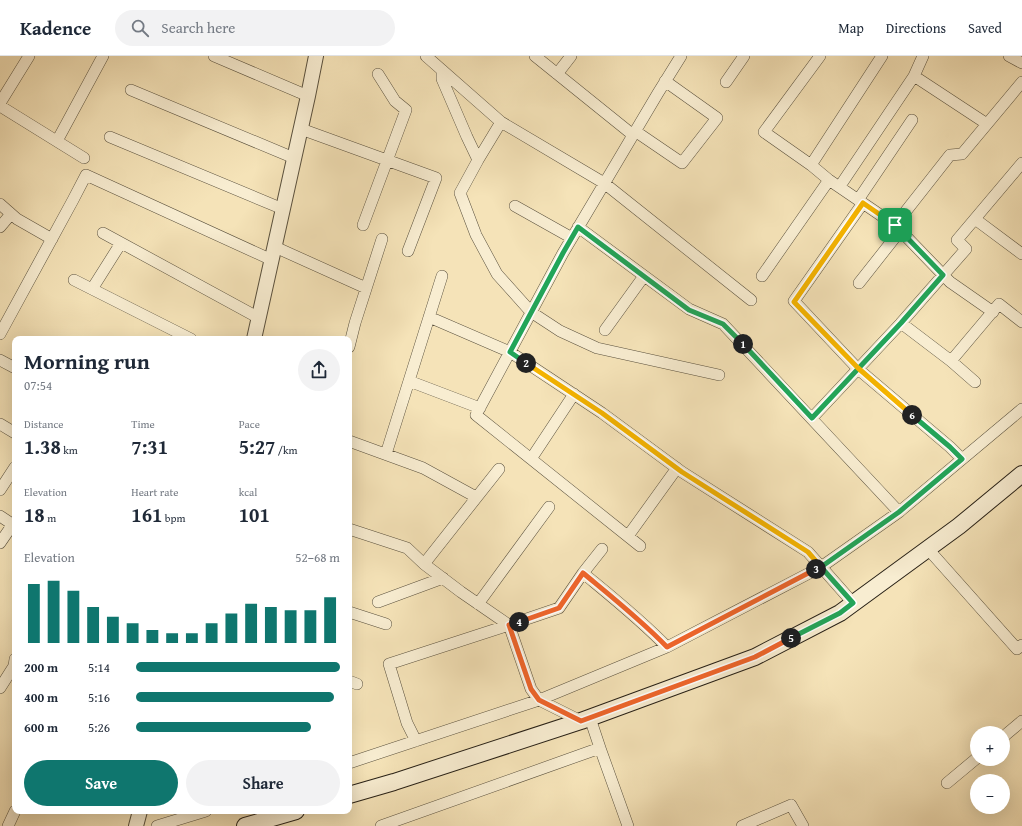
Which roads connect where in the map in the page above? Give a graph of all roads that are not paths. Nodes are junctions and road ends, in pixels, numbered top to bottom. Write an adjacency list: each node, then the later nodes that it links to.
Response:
1 (29, 56): 22 (street)
2 (103, 56): 30 (street)
3 (214, 56): 21 (street)
4 (316, 56): 21 (street)
5 (426, 56): 13 (street)
6 (535, 56): 15 (street)
7 (571, 56): 15 (street)
8 (681, 56): 17 (street)
9 (744, 56): 18 (street)
10 (820, 56): 36 (street)
11 (882, 56): 36 (street)
12 (923, 56): 16 (street)
13 (442, 70): 25 (street); 34 (street)
14 (378, 74): 33 (street)
15 (557, 74): 28 (street)
16 (914, 76): 26 (street); 39 (street)
17 (665, 81): 28 (street); 28 (street)
18 (726, 82)
19 (1022, 82): 26 (street)
20 (131, 90): 32 (street)
21 (308, 96): 27 (street)
22 (0, 103)
23 (0, 106): 30 (street)
24 (912, 120): 40 (street)
25 (501, 122): 34 (street); 38 (street)
26 (987, 124): 49 (street)
27 (301, 129): 32 (street); 33 (street)
28 (634, 133): 38 (street)
29 (110, 137): 43 (street)
30 (57, 141): 31 (street)
31 (84, 158)
32 (294, 158): 43 (street)
33 (387, 160): 46 (street); 55 (street)
34 (478, 160): 67 (street)
35 (1022, 163): 45 (street)
36 (811, 165): 37 (street)
37 (830, 180): 39 (street); 61 (street)
38 (604, 183): 48 (street); 66 (street)
39 (840, 186): 40 (street)
40 (860, 201): 49 (street); 82 (street)
41 (0, 204): 44 (street)
42 (515, 206): 51 (street)
43 (283, 209): 56 (street)
44 (11, 214): 47 (street); 52 (street)
45 (975, 219): 57 (street); 58 (street)
46 (363, 225)
47 (0, 227)
48 (578, 227): 51 (street); 60 (street)
49 (898, 228): 58 (street); 63 (street)
50 (103, 233): 54 (street)
51 (572, 238): 67 (street)
52 (52, 239): 56 (street); 74 (street)
53 (382, 239): 64 (street)
54 (121, 243): 65 (street); 70 (street)
55 (408, 251)
56 (273, 253): 64 (street); 70 (street)
57 (1022, 254)
58 (943, 275): 68 (street); 72 (street)
59 (442, 276): 69 (street)
60 (644, 276): 73 (street); 89 (street)
61 (762, 276)
62 (74, 280): 65 (street)
63 (859, 283)
64 (366, 288): 77 (street)
65 (92, 289): 75 (street)
66 (751, 300)
67 (531, 312): 78 (street); 83 (street)
68 (993, 312): 71 (street); 80 (street)
69 (429, 317): 78 (street); 84 (street)
70 (259, 318): 76 (street)
71 (1022, 322)
72 (901, 323): 80 (street); 82 (street)
73 (605, 330)
74 (0, 334)
75 (185, 336)
76 (255, 336)
77 (352, 336)
78 (510, 352): 86 (street); 87 (street)
79 (0, 360): 81 (street)
80 (951, 361): 85 (street)
81 (12, 366)
82 (858, 368): 89 (street); 95 (street)
83 (719, 375)
84 (409, 382): 87 (street); 93 (street)
85 (975, 382)
86 (574, 394): 94 (street); 96 (street)
87 (480, 408): 94 (street)
88 (1022, 409): 95 (street)
89 (812, 418): 103 (street)
90 (0, 424): 91 (street)
91 (12, 431)
92 (352, 442): 93 (street)
93 (386, 454): 101 (street)
94 (531, 459): 108 (street)
95 (962, 459): 103 (street)
96 (677, 468): 108 (street); 114 (street)
97 (499, 469): 101 (street)
98 (12, 471): 100 (street)
99 (1022, 474): 112 (main road)
100 (0, 490)
101 (476, 497): 113 (street)
102 (549, 507): 119 (street)
103 (899, 512): 114 (street)
104 (0, 516): 105 (street)
105 (12, 524)
106 (12, 528): 109 (street)
107 (352, 530): 113 (street)
108 (628, 536): 110 (street)
109 (0, 543)
110 (640, 546)
111 (602, 549): 115 (street)
112 (928, 549): 118 (main road); 124 (street)
113 (424, 564): 116 (street)
114 (821, 567): 118 (street); 123 (street)
115 (583, 573): 122 (street); 123 (street)
116 (443, 578): 117 (street); 119 (street)
117 (378, 602)
118 (853, 603): 128 (main road)
119 (478, 604): 122 (street)
120 (352, 613): 121 (street)
121 (386, 624)
122 (509, 625): 127 (street); 131 (street)
123 (667, 647): 127 (street)
124 (1020, 650)
125 (12, 669): 126 (street)
126 (0, 688)
127 (539, 700): 128 (street); 131 (street)
128 (586, 720): 132 (street); 136 (main road)
129 (1022, 721): 130 (street)
130 (1010, 731)
131 (416, 741): 133 (street)
132 (600, 748): 143 (street); 144 (street)
133 (352, 763)
134 (970, 764): 135 (street)
135 (947, 782)
136 (352, 794)
137 (14, 814): 140 (street)
138 (196, 814): 141 (street)
139 (286, 814): 142 (main road)
140 (8, 826)
141 (157, 826)
142 (244, 826)
143 (381, 826)
144 (628, 826)
145 (742, 826): 146 (street)
146 (803, 826)

